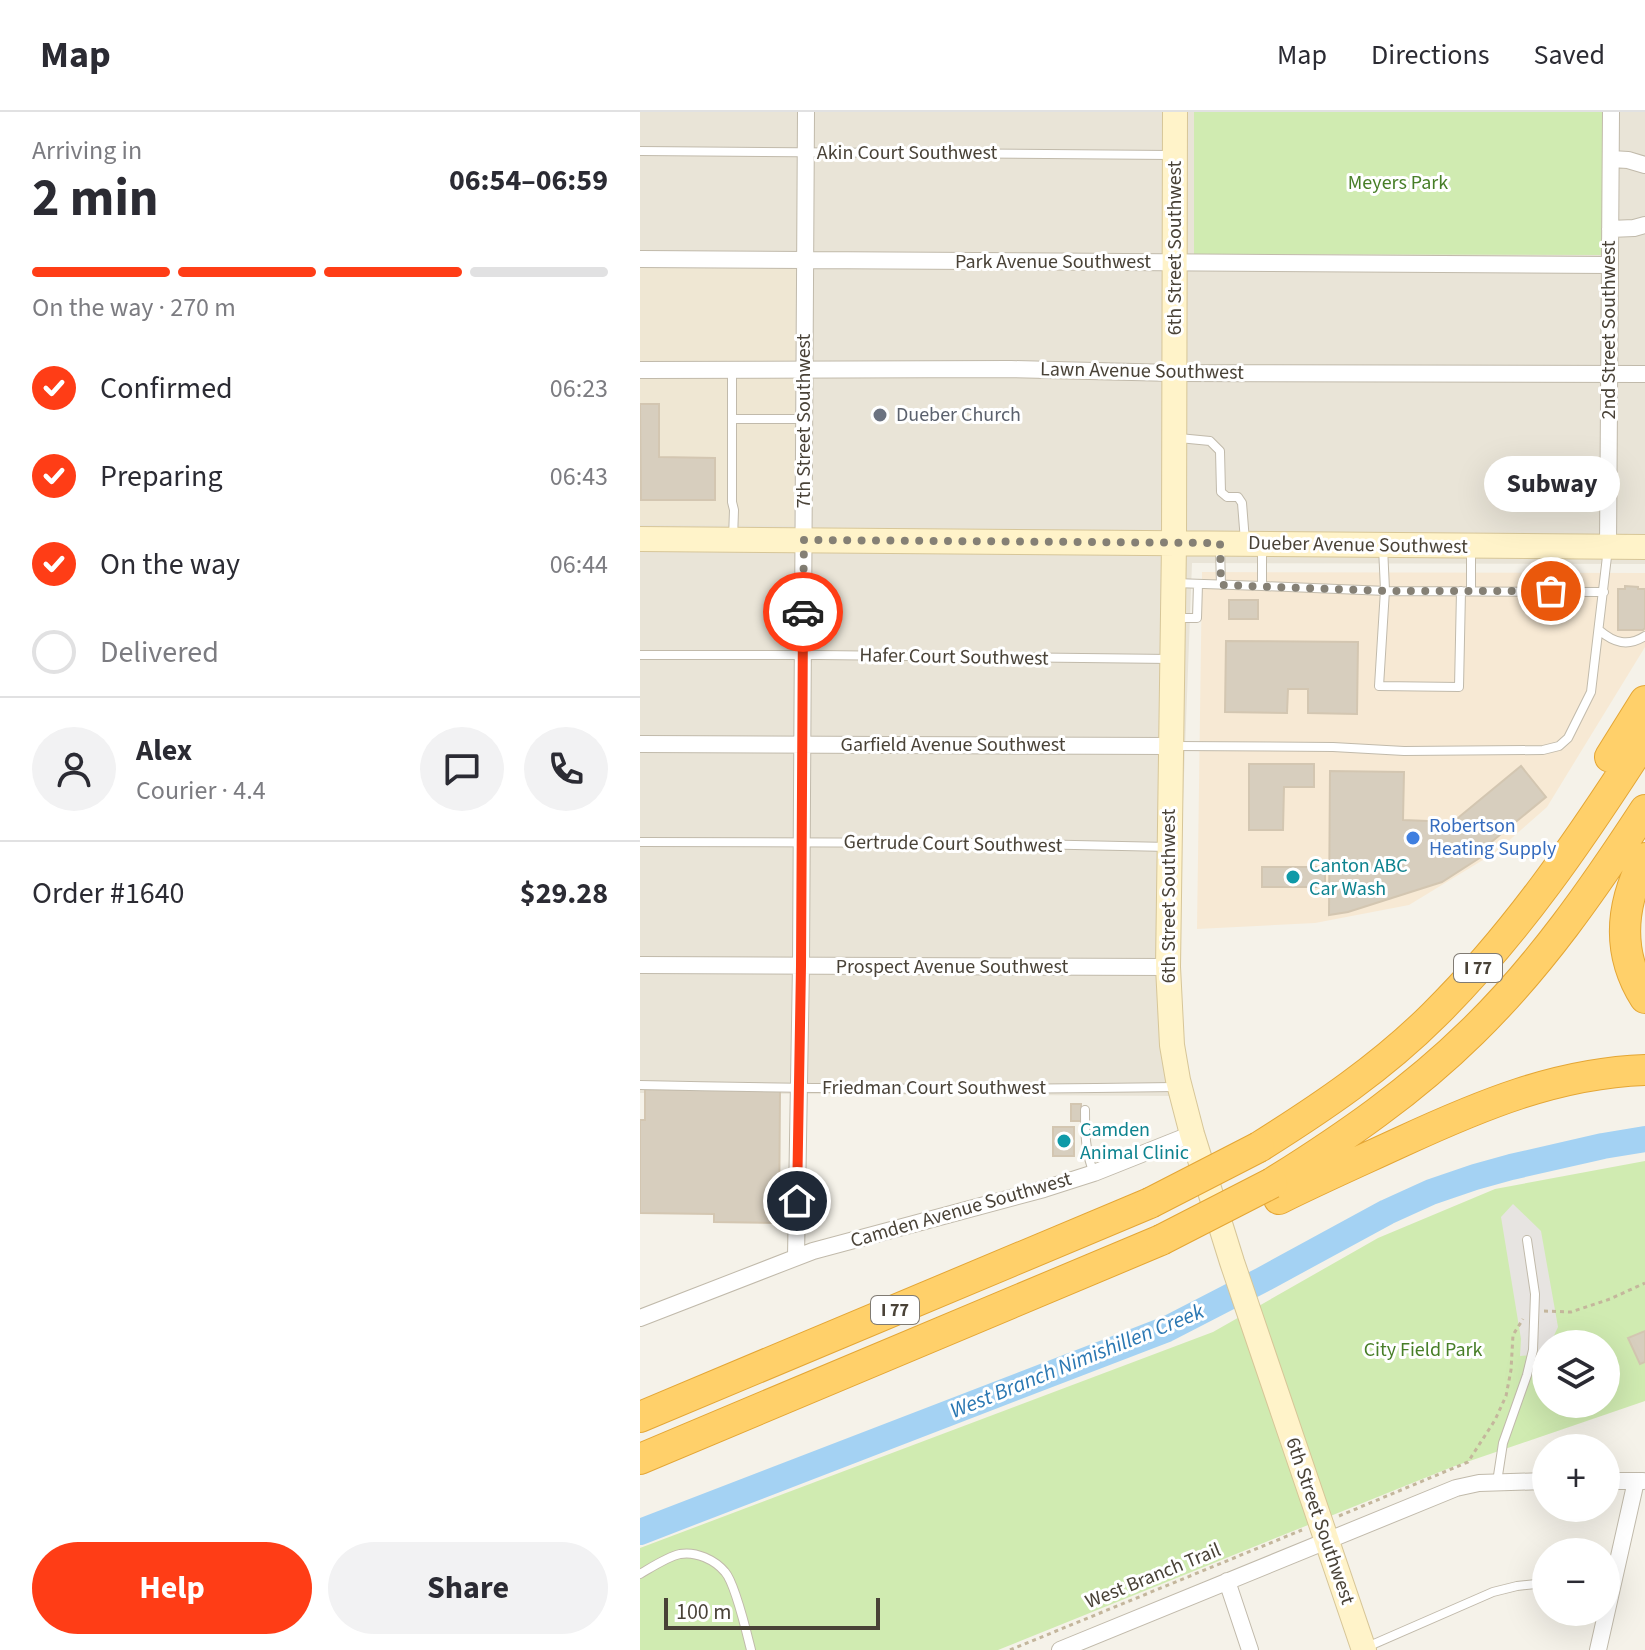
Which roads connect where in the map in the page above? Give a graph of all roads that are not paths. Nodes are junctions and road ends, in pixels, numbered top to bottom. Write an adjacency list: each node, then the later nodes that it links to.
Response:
1 (806, 112): 5 (street, 7th Street Southwest)
2 (1175, 112): 6 (street, 6th Street Southwest)
3 (1611, 112): 7 (street, 2nd Street Southwest)
4 (640, 151): 5 (lane, Akin Court Southwest)
5 (806, 153): 6 (lane, Akin Court Southwest); 12 (street, 7th Street Southwest)
6 (1175, 155): 13 (street, 6th Street Southwest)
7 (1611, 159): 8 (street); 10 (street, 2nd Street Southwest)
8 (1645, 165)
9 (1645, 225): 10 (street)
10 (1610, 229): 14 (street, 2nd Street Southwest)
11 (640, 259): 12 (street, Park Avenue Southwest)
12 (805, 261): 13 (street, Park Avenue Southwest); 16 (street, 7th Street Southwest)
13 (1174, 263): 14 (street, Park Avenue Southwest); 18 (street, 6th Street Southwest)
14 (1610, 265): 19 (street, 2nd Street Southwest)
15 (732, 369): 16 (street, Lawn Avenue Southwest); 17 (street, Lawn Avenue Southwest); 21 (lane)
16 (804, 369): 18 (street, Lawn Avenue Southwest); 22 (street, 7th Street Southwest)
17 (640, 370)
18 (1174, 373): 19 (street, Lawn Avenue Southwest); 23 (street, 6th Street Southwest)
19 (1609, 374): 20 (street, Lawn Avenue Southwest); 32 (street, 2nd Street Southwest)
20 (1645, 374)
21 (732, 419): 22 (lane); 25 (lane)
22 (804, 419): 26 (street, 7th Street Southwest)
23 (1174, 438): 27 (street, 6th Street Southwest); 29 (lane)
24 (640, 539): 25 (street, Dueber Avenue Southwest)
25 (733, 540): 26 (street, Dueber Avenue Southwest)
26 (804, 540): 27 (street, Dueber Avenue Southwest); 45 (street, 7th Street Southwest)
27 (1174, 543): 28 (street, Dueber Avenue Southwest); 34 (street, 6th Street Southwest)
28 (1220, 543): 29 (street, Dueber Avenue Southwest); 36 (lane)
29 (1254, 544): 30 (street, Dueber Avenue Southwest); 37 (lane)
30 (1383, 546): 31 (street, Dueber Avenue Southwest); 38 (lane)
31 (1471, 546): 32 (street, Dueber Avenue Southwest); 39 (lane)
32 (1608, 547): 33 (street, Dueber Avenue Southwest); 40 (lane)
33 (1645, 547)
34 (1173, 583): 35 (lane); 41 (street, 6th Street Southwest)
35 (1198, 584): 36 (lane); 41 (lane)
36 (1221, 585): 37 (lane)
37 (1262, 586): 38 (lane)
38 (1385, 590): 39 (lane); 39 (lane)
39 (1466, 591): 40 (lane)
40 (1604, 592): 42 (lane)
41 (1173, 618): 46 (street, 6th Street Southwest)
42 (1599, 630): 43 (lane); 51 (lane)
43 (1645, 636)
44 (640, 655): 45 (lane, Hafer Court Southwest)
45 (803, 656): 46 (lane, Hafer Court Southwest); 50 (street, 7th Street Southwest)
46 (1172, 659): 51 (street, 6th Street Southwest)
47 (1645, 701): 57 (highway)
48 (1645, 739): 57 (highway, I 77)
49 (640, 744): 50 (street, Garfield Avenue Southwest)
50 (802, 744): 51 (street, Garfield Avenue Southwest); 54 (street, 7th Street Southwest)
51 (1171, 746): 55 (street, 6th Street Southwest)
52 (1645, 810): 69 (highway, I 77)
53 (640, 842): 54 (lane, Gertrude Court Southwest)
54 (801, 843): 55 (lane, Gertrude Court Southwest); 59 (street, 7th Street Southwest)
55 (1170, 847): 60 (street, 6th Street Southwest)
56 (1645, 858): 61 (highway)
57 (1509, 932): 73 (highway, I 77, bridge)
58 (640, 965): 59 (street, Prospect Avenue Southwest)
59 (801, 966): 60 (street, Prospect Avenue Southwest); 65 (street, 7th Street Southwest)
60 (1168, 967): 64 (street, 6th Street Southwest)
61 (1645, 998)
62 (1645, 1070): 69 (highway)
63 (640, 1085): 65 (lane, Friedman Court Southwest)
64 (1180, 1087): 65 (lane, Friedman Court Southwest); 67 (street, 6th Street Southwest)
65 (799, 1088): 71 (street, 7th Street Southwest)
66 (1085, 1110): 68 (lane)
67 (1192, 1134): 68 (street, Camden Avenue Southwest); 79 (street, 6th Street Southwest)
68 (1094, 1173): 71 (street, Camden Avenue Southwest)
69 (1275, 1191): 74 (highway, I 77, bridge)
70 (1527, 1240): 78 (lane)
71 (796, 1257): 72 (street, Camden Avenue Southwest)
72 (640, 1318)
73 (640, 1417)
74 (640, 1459)
75 (1532, 1481): 78 (street)
76 (1620, 1481): 77 (street)
77 (1641, 1481): 80 (street)
78 (1497, 1482): 79 (street)
79 (1316, 1534): 82 (street); 85 (street, 6th Street Southwest)
80 (1620, 1548)
81 (640, 1574): 86 (lane)
82 (1227, 1581): 87 (street); 88 (street)
83 (1532, 1584): 85 (lane)
84 (1602, 1626): 89 (street)
85 (1364, 1649)
86 (751, 1650)
87 (1060, 1650)
88 (1250, 1650)
89 (1598, 1650)

